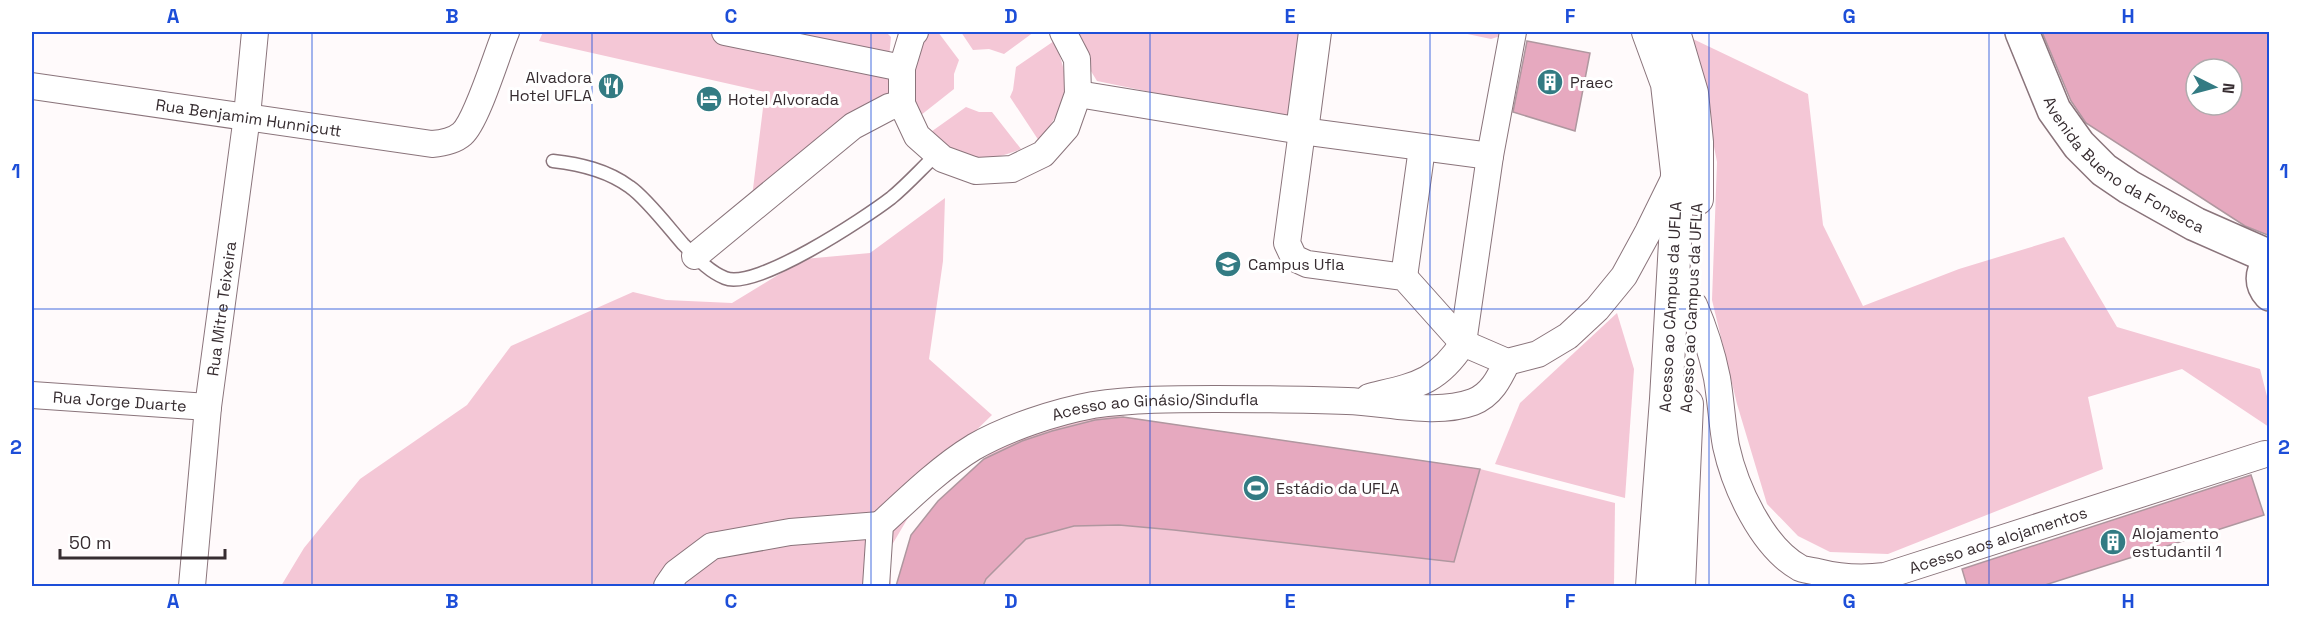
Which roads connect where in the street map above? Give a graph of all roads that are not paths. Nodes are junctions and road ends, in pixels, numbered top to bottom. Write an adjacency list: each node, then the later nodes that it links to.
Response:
1 (255, 32): 15 (street, Rua Mitre Teixeira)
2 (506, 32): 15 (street, Rua Benjamim Hunnicutt)
3 (724, 32): 11 (street)
4 (1063, 32): 13 (street)
5 (1315, 32): 16 (street)
6 (1513, 32): 19 (street)
7 (1648, 32): 21 (street, Acesso ao CAmpus da UFLA)
8 (1674, 32): 27 (street, Acesso ao Campus da UFLA)
9 (2022, 32): 23 (main road, Avenida Bueno da Fonseca)
10 (912, 33): 11 (street)
11 (902, 68): 14 (street)
12 (32, 86): 15 (street, Rua Benjamim Hunnicutt)
13 (1078, 94): 16 (street); 18 (street)
14 (902, 104): 18 (street); 22 (street)
15 (247, 116): 32 (street, Rua Mitre Teixeira)
16 (1302, 131): 17 (street); 25 (street)
17 (1422, 148): 19 (street); 25 (street)
18 (937, 154): 22 (lane)
19 (1491, 156): 28 (street)
20 (553, 160): 22 (lane)
21 (1677, 172): 29 (street); 40 (street, Acesso ao CAmpus da UFLA)
22 (695, 256)
23 (2270, 257)
24 (2270, 263): 26 (main road)
25 (1404, 277): 28 (street)
26 (2270, 294)
27 (1694, 305): 33 (street, Acesso ao Campus da UFLA); 34 (street, Acesso aos alojamentos)
28 (1463, 343): 29 (street); 31 (street)
29 (1507, 362): 31 (street, Acesso ao Ginásio/Sindufla)
30 (32, 396): 32 (street, Rua Jorge Duarte)
31 (1349, 401): 36 (street, Acesso ao Ginásio/Sindufla)
32 (208, 407): 37 (street, Rua Mitre Teixeira)
33 (1685, 428): 34 (street); 41 (street, Acesso ao Campus da UFLA)
34 (1726, 447): 35 (street, Acesso aos alojamentos)
35 (2265, 454)
36 (880, 525): 38 (street); 39 (street)
37 (192, 586)
38 (667, 586)
39 (876, 586)
40 (1652, 586)
41 (1679, 586)

